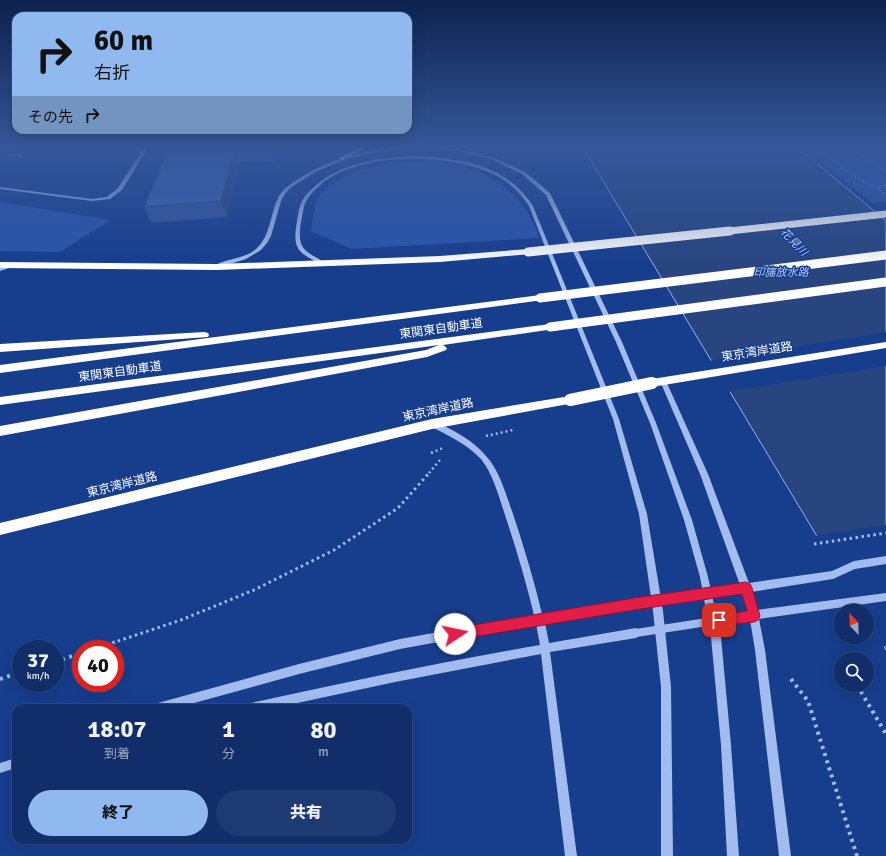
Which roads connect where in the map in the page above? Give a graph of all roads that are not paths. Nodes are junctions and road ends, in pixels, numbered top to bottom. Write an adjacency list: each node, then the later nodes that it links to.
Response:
1 (122, 186): 6 (street)
2 (290, 186): 12 (street)
3 (317, 186): 9 (street)
4 (514, 186): 36 (street)
5 (540, 186): 37 (street)
6 (0, 188)
7 (886, 214): 9 (highway, bridge)
8 (886, 255): 15 (highway, 東関東自動車道, bridge)
9 (324, 264): 12 (highway)
10 (0, 265): 11 (highway)
11 (14, 265): 12 (highway); 13 (street)
12 (217, 266)
13 (0, 269)
14 (886, 282): 16 (highway, 東関東自動車道, bridge)
15 (239, 338): 18 (highway); 19 (highway, 東関東自動車道)
16 (476, 338): 21 (highway, 東関東自動車道); 23 (highway)
17 (886, 345): 20 (highway, 東京湾岸道路)
18 (0, 348)
19 (0, 369)
20 (658, 382): 22 (highway, 東京湾岸道路, bridge); 26 (street)
21 (0, 401)
22 (432, 424): 24 (highway, 東京湾岸道路); 29 (street)
23 (0, 431)
24 (0, 529)
25 (886, 560): 26 (street)
26 (746, 588): 28 (street); 29 (street, bridge)
27 (886, 597): 28 (street)
28 (754, 616): 30 (street, bridge); 38 (street)
29 (540, 620): 30 (street); 31 (street)
30 (545, 648): 32 (street); 35 (street)
31 (172, 704)
32 (269, 704)
33 (12, 764): 34 (street)
34 (0, 768)
35 (571, 856)
36 (667, 856)
37 (733, 856)
38 (785, 856)

